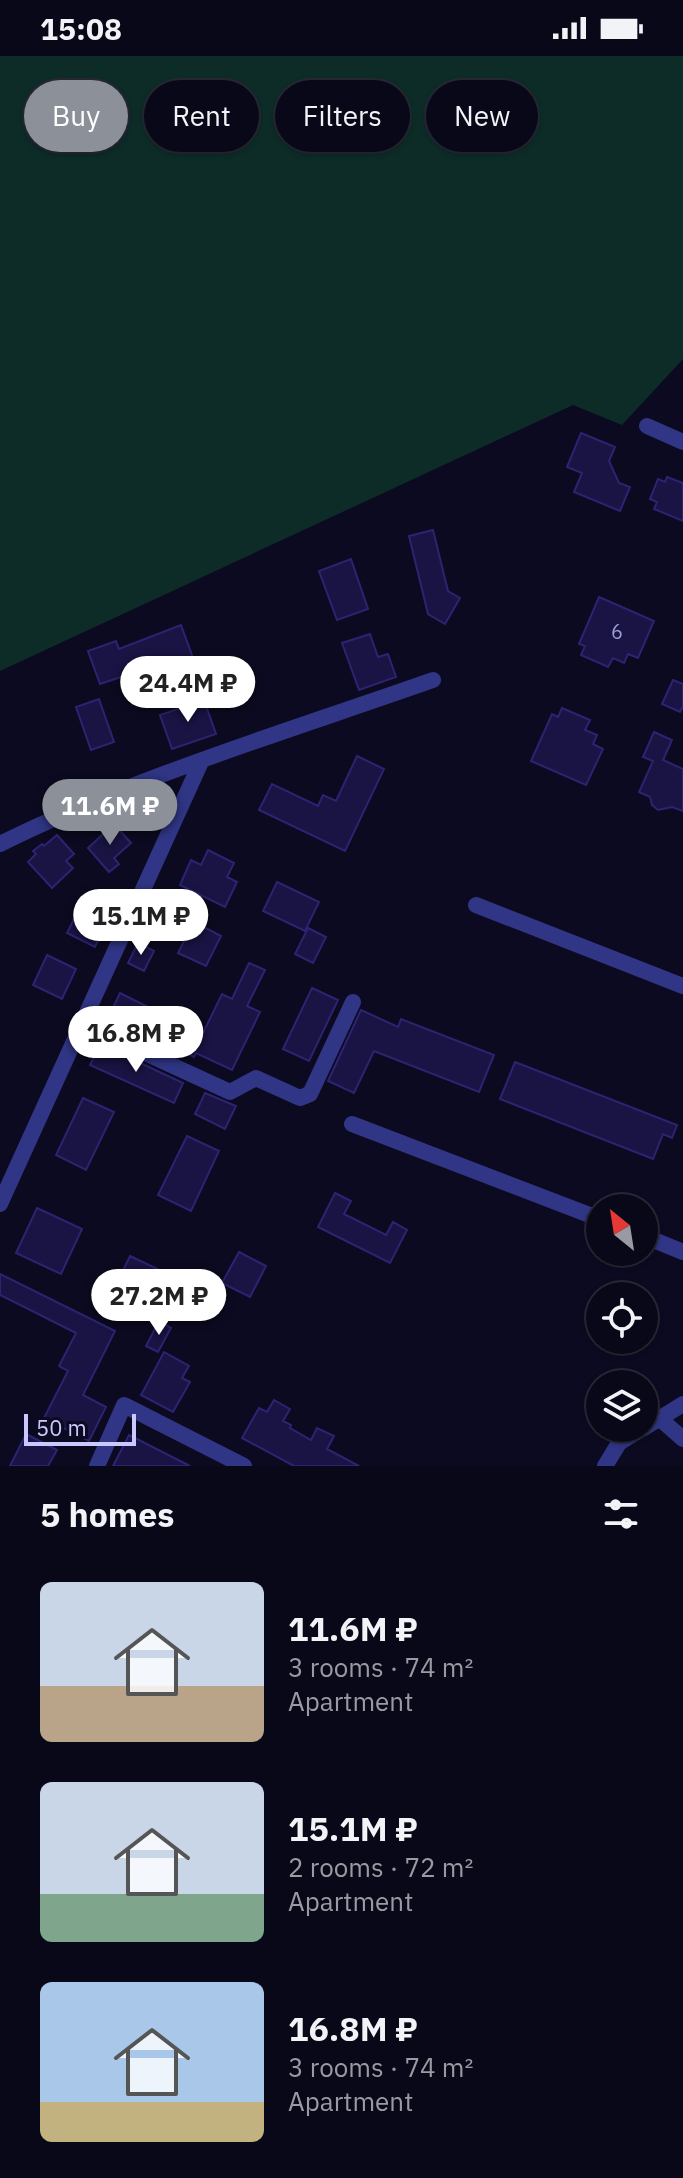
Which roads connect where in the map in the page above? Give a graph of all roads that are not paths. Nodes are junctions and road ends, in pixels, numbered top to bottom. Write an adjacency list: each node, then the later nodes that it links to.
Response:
1 (647, 426): 2 (street)
2 (683, 442)
3 (433, 680): 4 (street)
4 (201, 762): 5 (street); 9 (street)
5 (0, 844)
6 (476, 905): 7 (street)
7 (683, 986)
8 (353, 1002): 9 (street)
9 (82, 1024): 11 (street)
10 (352, 1124): 12 (street)
11 (0, 1204)
12 (586, 1214)
13 (658, 1242): 14 (street)
14 (683, 1252)
15 (683, 1404): 16 (street)
16 (659, 1418): 17 (street)
17 (683, 1439)
18 (621, 1442): 21 (street)
19 (97, 1466): 20 (street)
20 (244, 1466)
21 (605, 1466)

